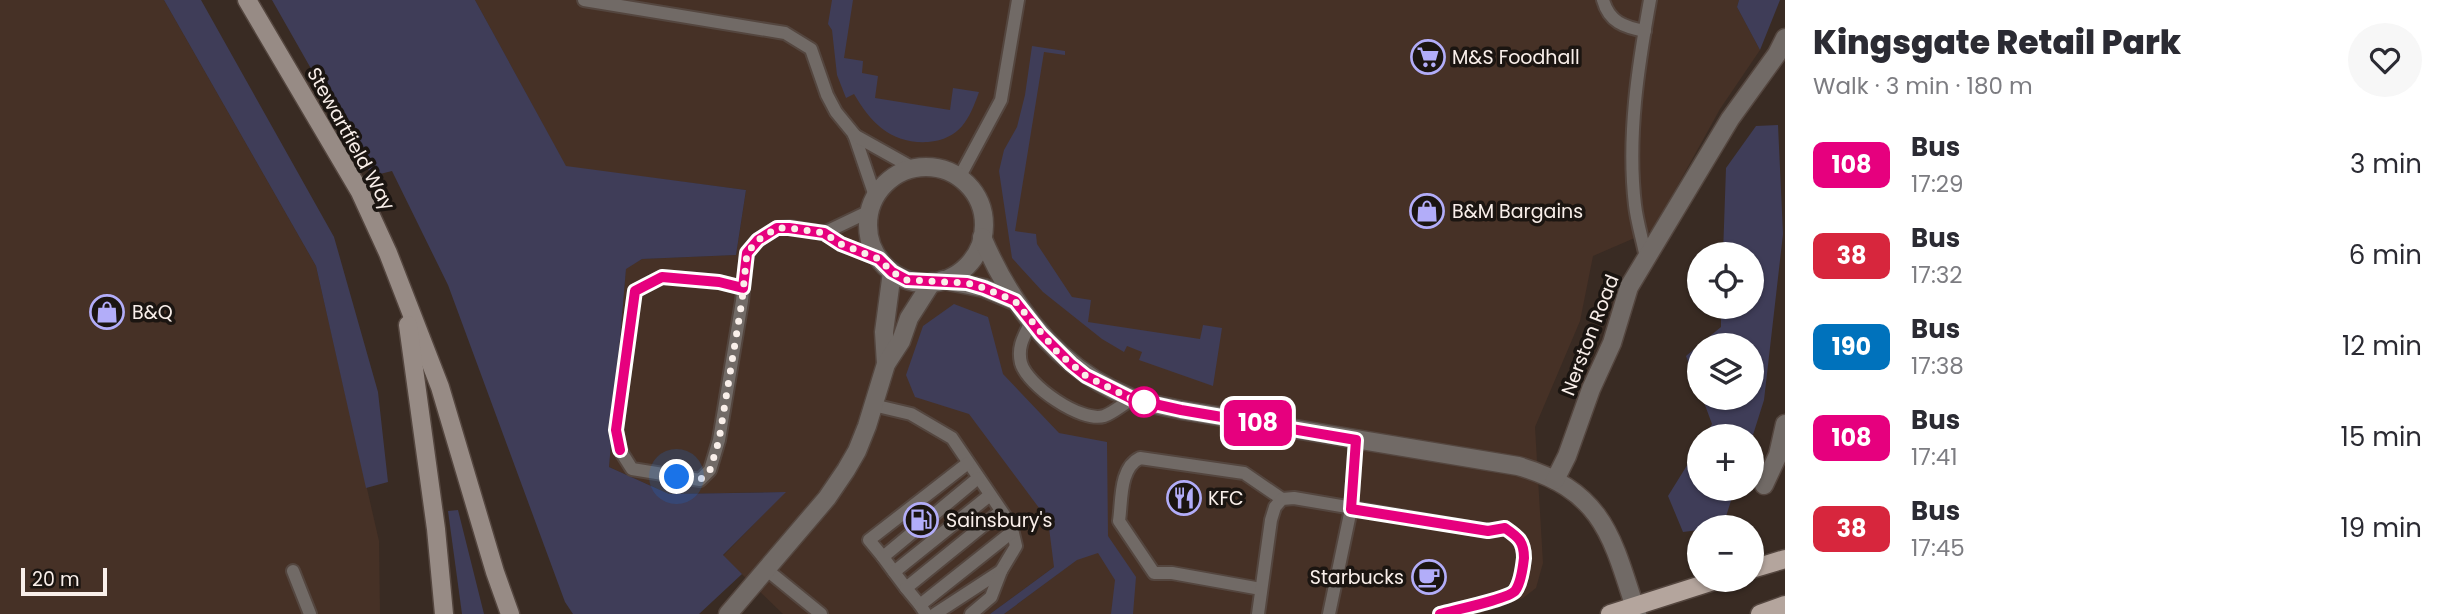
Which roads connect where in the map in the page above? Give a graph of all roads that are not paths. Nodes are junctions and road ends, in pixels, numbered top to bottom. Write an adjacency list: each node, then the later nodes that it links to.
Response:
1 (247, 0): 19 (street, Stewartfield Way)
2 (584, 0): 8 (lane)
3 (1018, 0): 10 (lane)
4 (1603, 0): 6 (lane)
5 (1650, 0): 6 (lane)
6 (1644, 31): 14 (lane)
7 (1782, 54): 14 (street, Nerston Road)
8 (854, 134): 9 (lane); 11 (lane)
9 (913, 168): 10 (street); 11 (street)
10 (959, 178): 13 (street)
11 (872, 204): 12 (lane); 15 (street)
12 (824, 233): 15 (lane); 17 (lane)
13 (982, 237): 16 (street); 18 (street)
14 (1646, 258): 28 (street, Nerston Road)
15 (885, 265): 16 (street); 21 (street)
16 (937, 281): 18 (street); 21 (street)
17 (743, 288): 17 (lane)
18 (1015, 301): 20 (street)
19 (406, 304): 49 (street, Stewartfield Way); 50 (street, Stewartfield Way)
20 (1031, 323): 22 (street); 22 (lane)
21 (886, 364): 23 (street)
22 (1132, 399): 25 (street)
23 (873, 405): 26 (lane); 38 (street)
24 (1785, 424): 29 (street)
25 (1356, 440): 28 (street); 32 (lane)
26 (968, 463): 27 (lane); 35 (lane)
27 (978, 478): 30 (lane); 35 (lane)
28 (1555, 480): 47 (street)
29 (1764, 485)
30 (990, 495): 33 (lane); 41 (lane)
31 (1282, 499): 32 (lane); 43 (lane); 43 (lane)
32 (1351, 509): 56 (lane); 57 (lane)
33 (1001, 511): 34 (lane); 42 (lane)
34 (1012, 532): 39 (lane); 46 (lane)
35 (883, 557): 41 (lane)
36 (1785, 559): 37 (main road)
37 (1764, 565)
38 (766, 570): 51 (street); 52 (lane)
39 (1001, 570): 53 (lane); 54 (lane)
40 (293, 571): 48 (lane)
41 (894, 572): 42 (lane)
42 (906, 588): 46 (lane)
43 (1261, 589): 55 (lane)
44 (1687, 591): 47 (main road)
45 (1785, 605): 59 (main road)
46 (923, 610)
47 (1636, 610): 58 (main road)
48 (310, 614)
49 (443, 614)
50 (510, 614)
51 (728, 614)
52 (821, 614)
53 (935, 614)
54 (971, 614)
55 (1258, 614)
56 (1329, 614)
57 (1440, 614)
58 (1610, 614)
59 (1760, 614)

